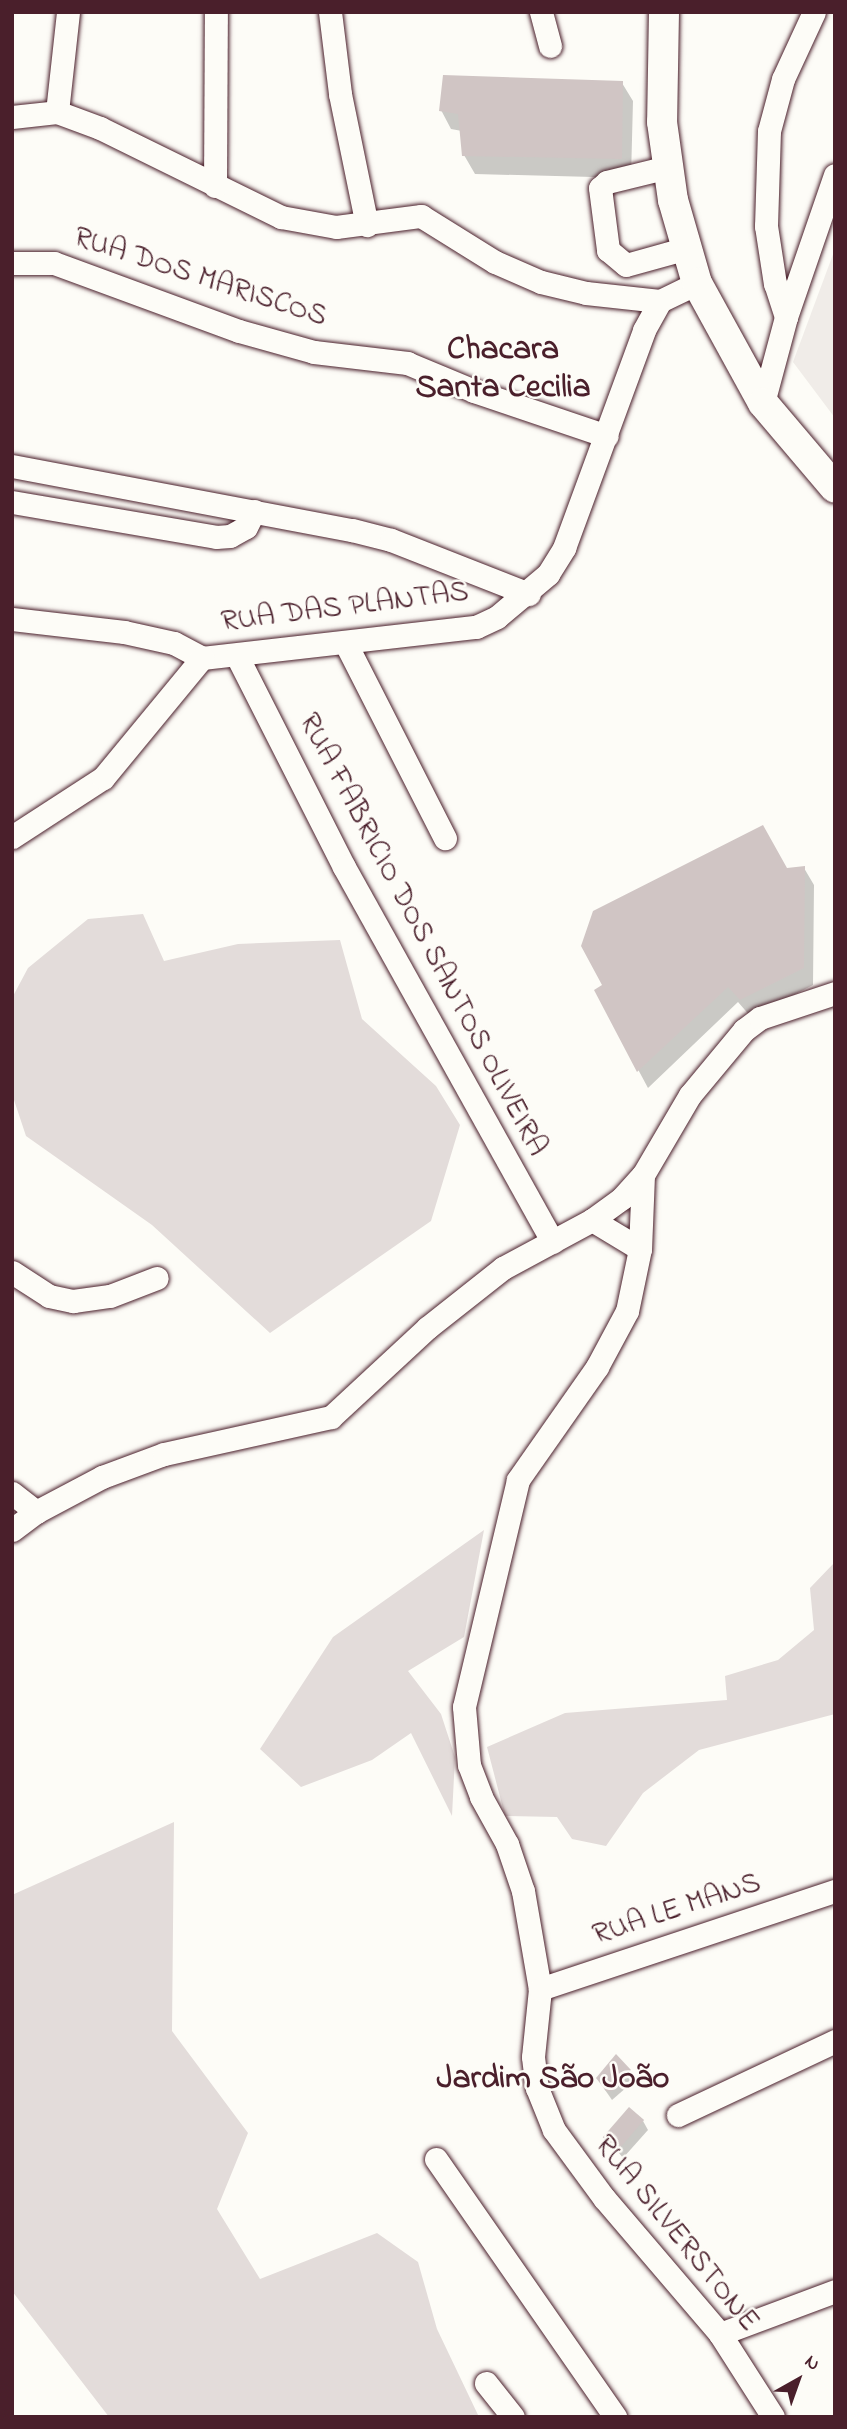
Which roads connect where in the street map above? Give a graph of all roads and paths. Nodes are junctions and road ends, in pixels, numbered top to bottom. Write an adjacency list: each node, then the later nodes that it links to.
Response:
1 (68, 12): 8 (street)
2 (216, 12): 12 (street)
3 (330, 12): 13 (street)
4 (541, 12): 7 (street)
5 (663, 12): 10 (main road)
6 (814, 12): 18 (street)
7 (550, 46)
8 (57, 113): 9 (street); 12 (street)
9 (12, 117)
10 (668, 167): 14 (main road); 14 (street)
11 (835, 175): 18 (street)
12 (215, 186): 13 (street)
13 (367, 225): 17 (street)
14 (687, 248): 16 (main road)
15 (12, 263): 20 (street, RUA DOS MARISCOS)
16 (696, 283): 17 (street); 19 (main road)
17 (660, 301): 20 (street, RUA DAS PLANTAS)
18 (786, 317): 19 (street)
19 (763, 403): 22 (main road)
20 (607, 436): 25 (street, RUA DAS PLANTAS)
21 (12, 466): 24 (street)
22 (835, 488)
23 (12, 502): 24 (street)
24 (254, 511): 25 (street)
25 (529, 594): 27 (street, RUA DAS PLANTAS)
26 (12, 620): 29 (street, RUA DAS PLANTAS)
27 (346, 644): 28 (street, RUA DAS PLANTAS); 31 (street)
28 (237, 656): 29 (street, RUA DAS PLANTAS); 35 (street, RUA FABRICIO DOS SANTOS OLIVEIRA)
29 (202, 658): 30 (street)
30 (12, 837)
31 (445, 838)
32 (835, 993): 33 (street)
33 (643, 1175): 34 (street); 36 (street, RUA SILVERSTONE)
34 (592, 1220): 35 (street); 36 (street)
35 (553, 1242): 40 (street)
36 (640, 1249): 43 (street, RUA SILVERSTONE)
37 (12, 1272): 38 (street)
38 (157, 1278)
39 (12, 1493): 40 (street)
40 (36, 1512): 41 (street)
41 (12, 1530)
42 (835, 1891): 43 (street, RUA LE MANS)
43 (540, 1989): 48 (street, RUA SILVERSTONE)
44 (835, 2041): 45 (street)
45 (678, 2115)
46 (436, 2159): 51 (street)
47 (835, 2291): 48 (street)
48 (720, 2334): 52 (street, RUA SILVERSTONE)
49 (486, 2383): 50 (street)
50 (513, 2417)
51 (615, 2417)
52 (773, 2417)

